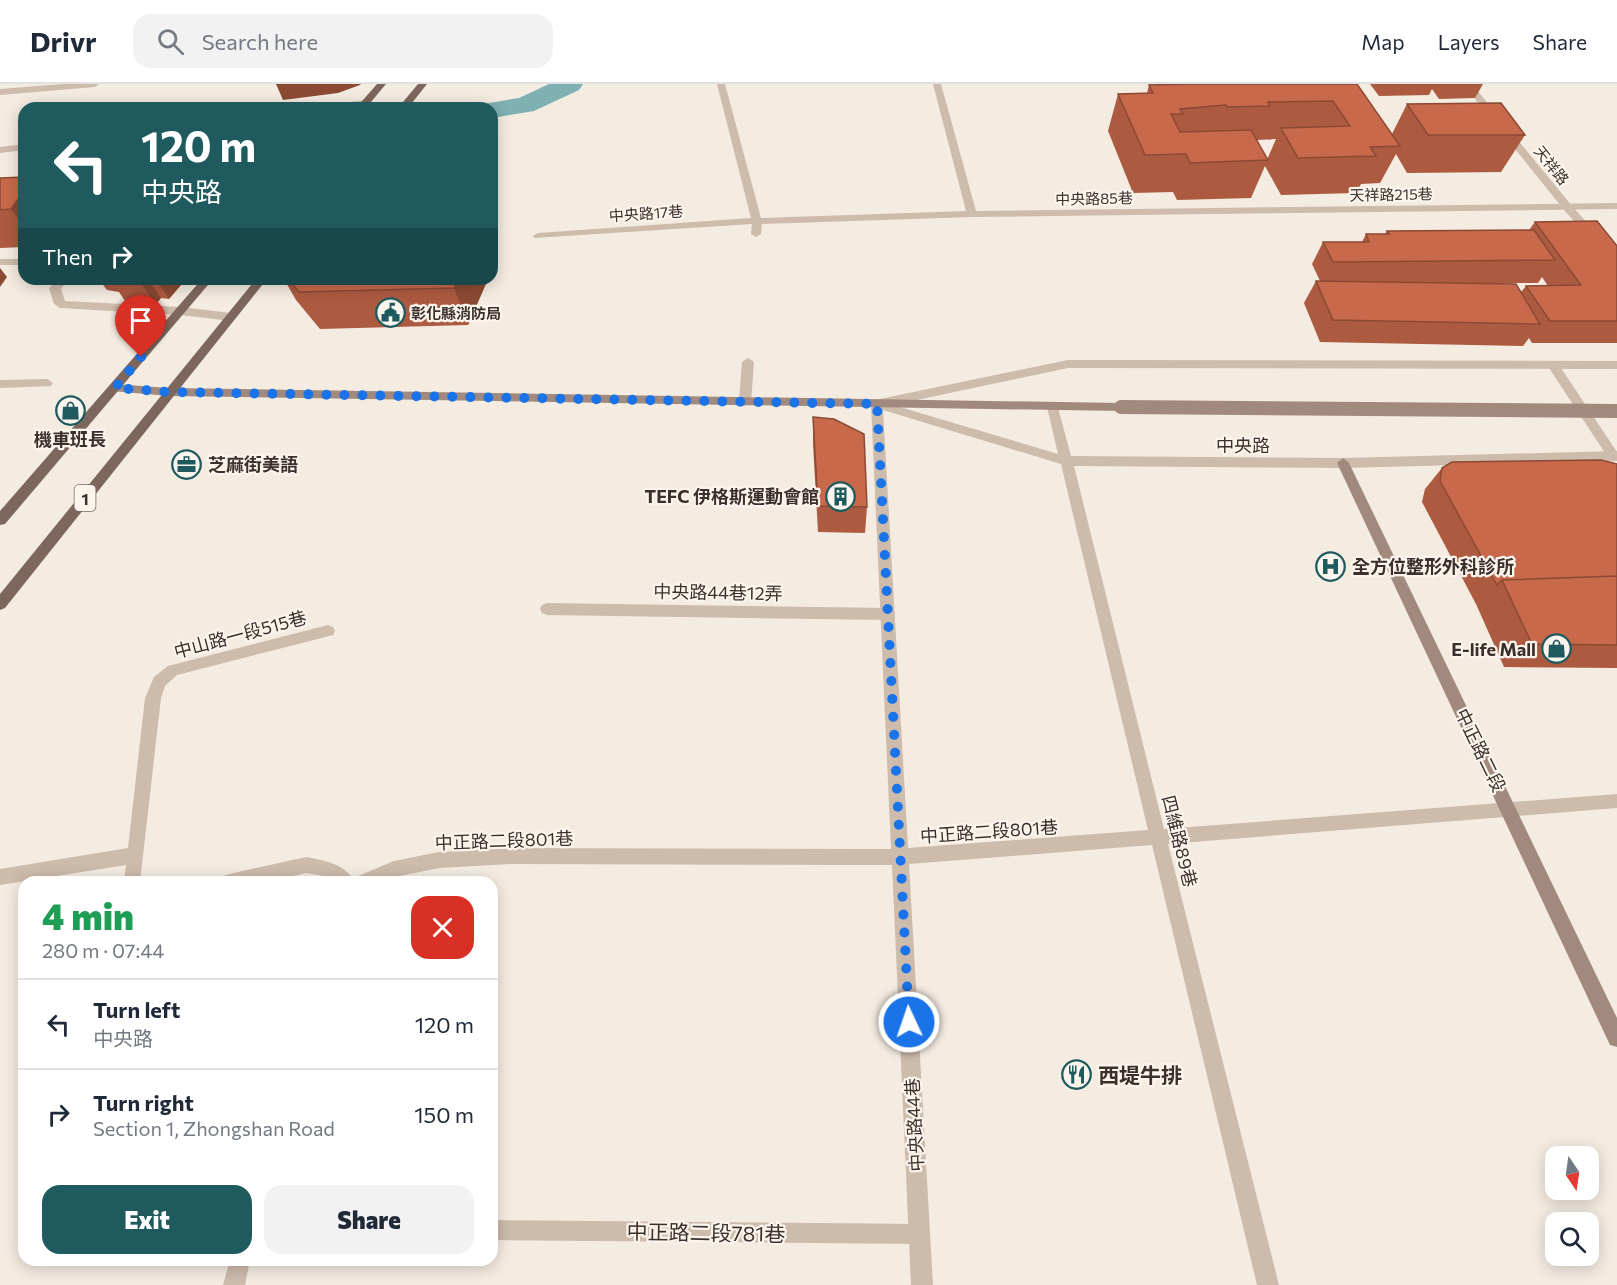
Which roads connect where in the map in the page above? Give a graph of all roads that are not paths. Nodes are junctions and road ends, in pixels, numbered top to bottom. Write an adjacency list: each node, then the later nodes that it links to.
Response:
1 (95, 84): 7 (street)
2 (382, 84): 8 (main road)
3 (423, 84): 9 (main road)
4 (721, 84): 17 (street)
5 (937, 84): 15 (street)
6 (1467, 84): 13 (street, 天祥路)
7 (0, 92)
8 (366, 102)
9 (408, 102)
10 (18, 148): 11 (street)
11 (0, 150)
12 (1617, 206): 13 (street, 天祥路215巷)
13 (1568, 208): 14 (street, 天祥路215巷); 22 (street, 天祥路)
14 (1216, 211): 15 (street, 中央路85巷)
15 (972, 214): 16 (street, 中央路85巷)
16 (825, 219): 17 (street, 中央路17巷)
17 (757, 221): 18 (street); 19 (street, 中央路17巷)
18 (756, 234)
19 (538, 236)
20 (0, 262): 21 (street)
21 (18, 262)
22 (1617, 263)
23 (58, 285): 26 (street)
24 (203, 285): 26 (main road)
25 (257, 285): 27 (main road, 1)
26 (181, 311): 27 (street); 33 (main road)
27 (231, 317): 34 (main road, 1)
28 (748, 363): 35 (street)
29 (1553, 365): 30 (street, 中央路); 36 (street, 中央路); 39 (street)
30 (1617, 365)
31 (47, 383): 32 (street)
32 (0, 384)
33 (115, 388): 34 (street, 中央路); 42 (main road)
34 (169, 392): 35 (street, 中央路); 43 (main road, 1)
35 (746, 402): 36 (street, 中央路)
36 (877, 404): 37 (street, 中央路); 40 (street, 中央路); 45 (street, 中央路44巷)
37 (1053, 407): 38 (street, 中央路, bridge); 40 (street, 四維路89巷)
38 (1617, 411)
39 (1616, 458): 41 (street, 中央路)
40 (1066, 461): 41 (street, 中央路); 49 (street, 四維路89巷)
41 (1343, 463): 48 (street, 中正路二段)
42 (0, 520)
43 (0, 604)
44 (547, 609): 45 (street, 中央路44巷12弄)
45 (888, 614): 51 (street, 中央路44巷)
46 (328, 631): 50 (street, 中山路一段515巷)
47 (1617, 801): 48 (street, 中正路二段801巷)
48 (1510, 811): 49 (street, 中正路二段801巷); 57 (street, 中正路二段)
49 (1159, 838): 51 (street, 中正路二段801巷); 63 (street, 四維路89巷)
50 (136, 855): 52 (street, 中山路一段515巷); 56 (street)
51 (901, 857): 55 (street, 中正路二段801巷); 59 (street, 中央路44巷)
52 (133, 876)
53 (256, 876): 54 (street)
54 (338, 876)
55 (378, 876)
56 (0, 878)
57 (1617, 1038)
58 (498, 1230): 59 (street, 中正路二段781巷)
59 (919, 1234): 62 (street, 中央路44巷)
60 (239, 1266): 61 (street)
61 (234, 1285)
62 (922, 1285)
63 (1268, 1285)

